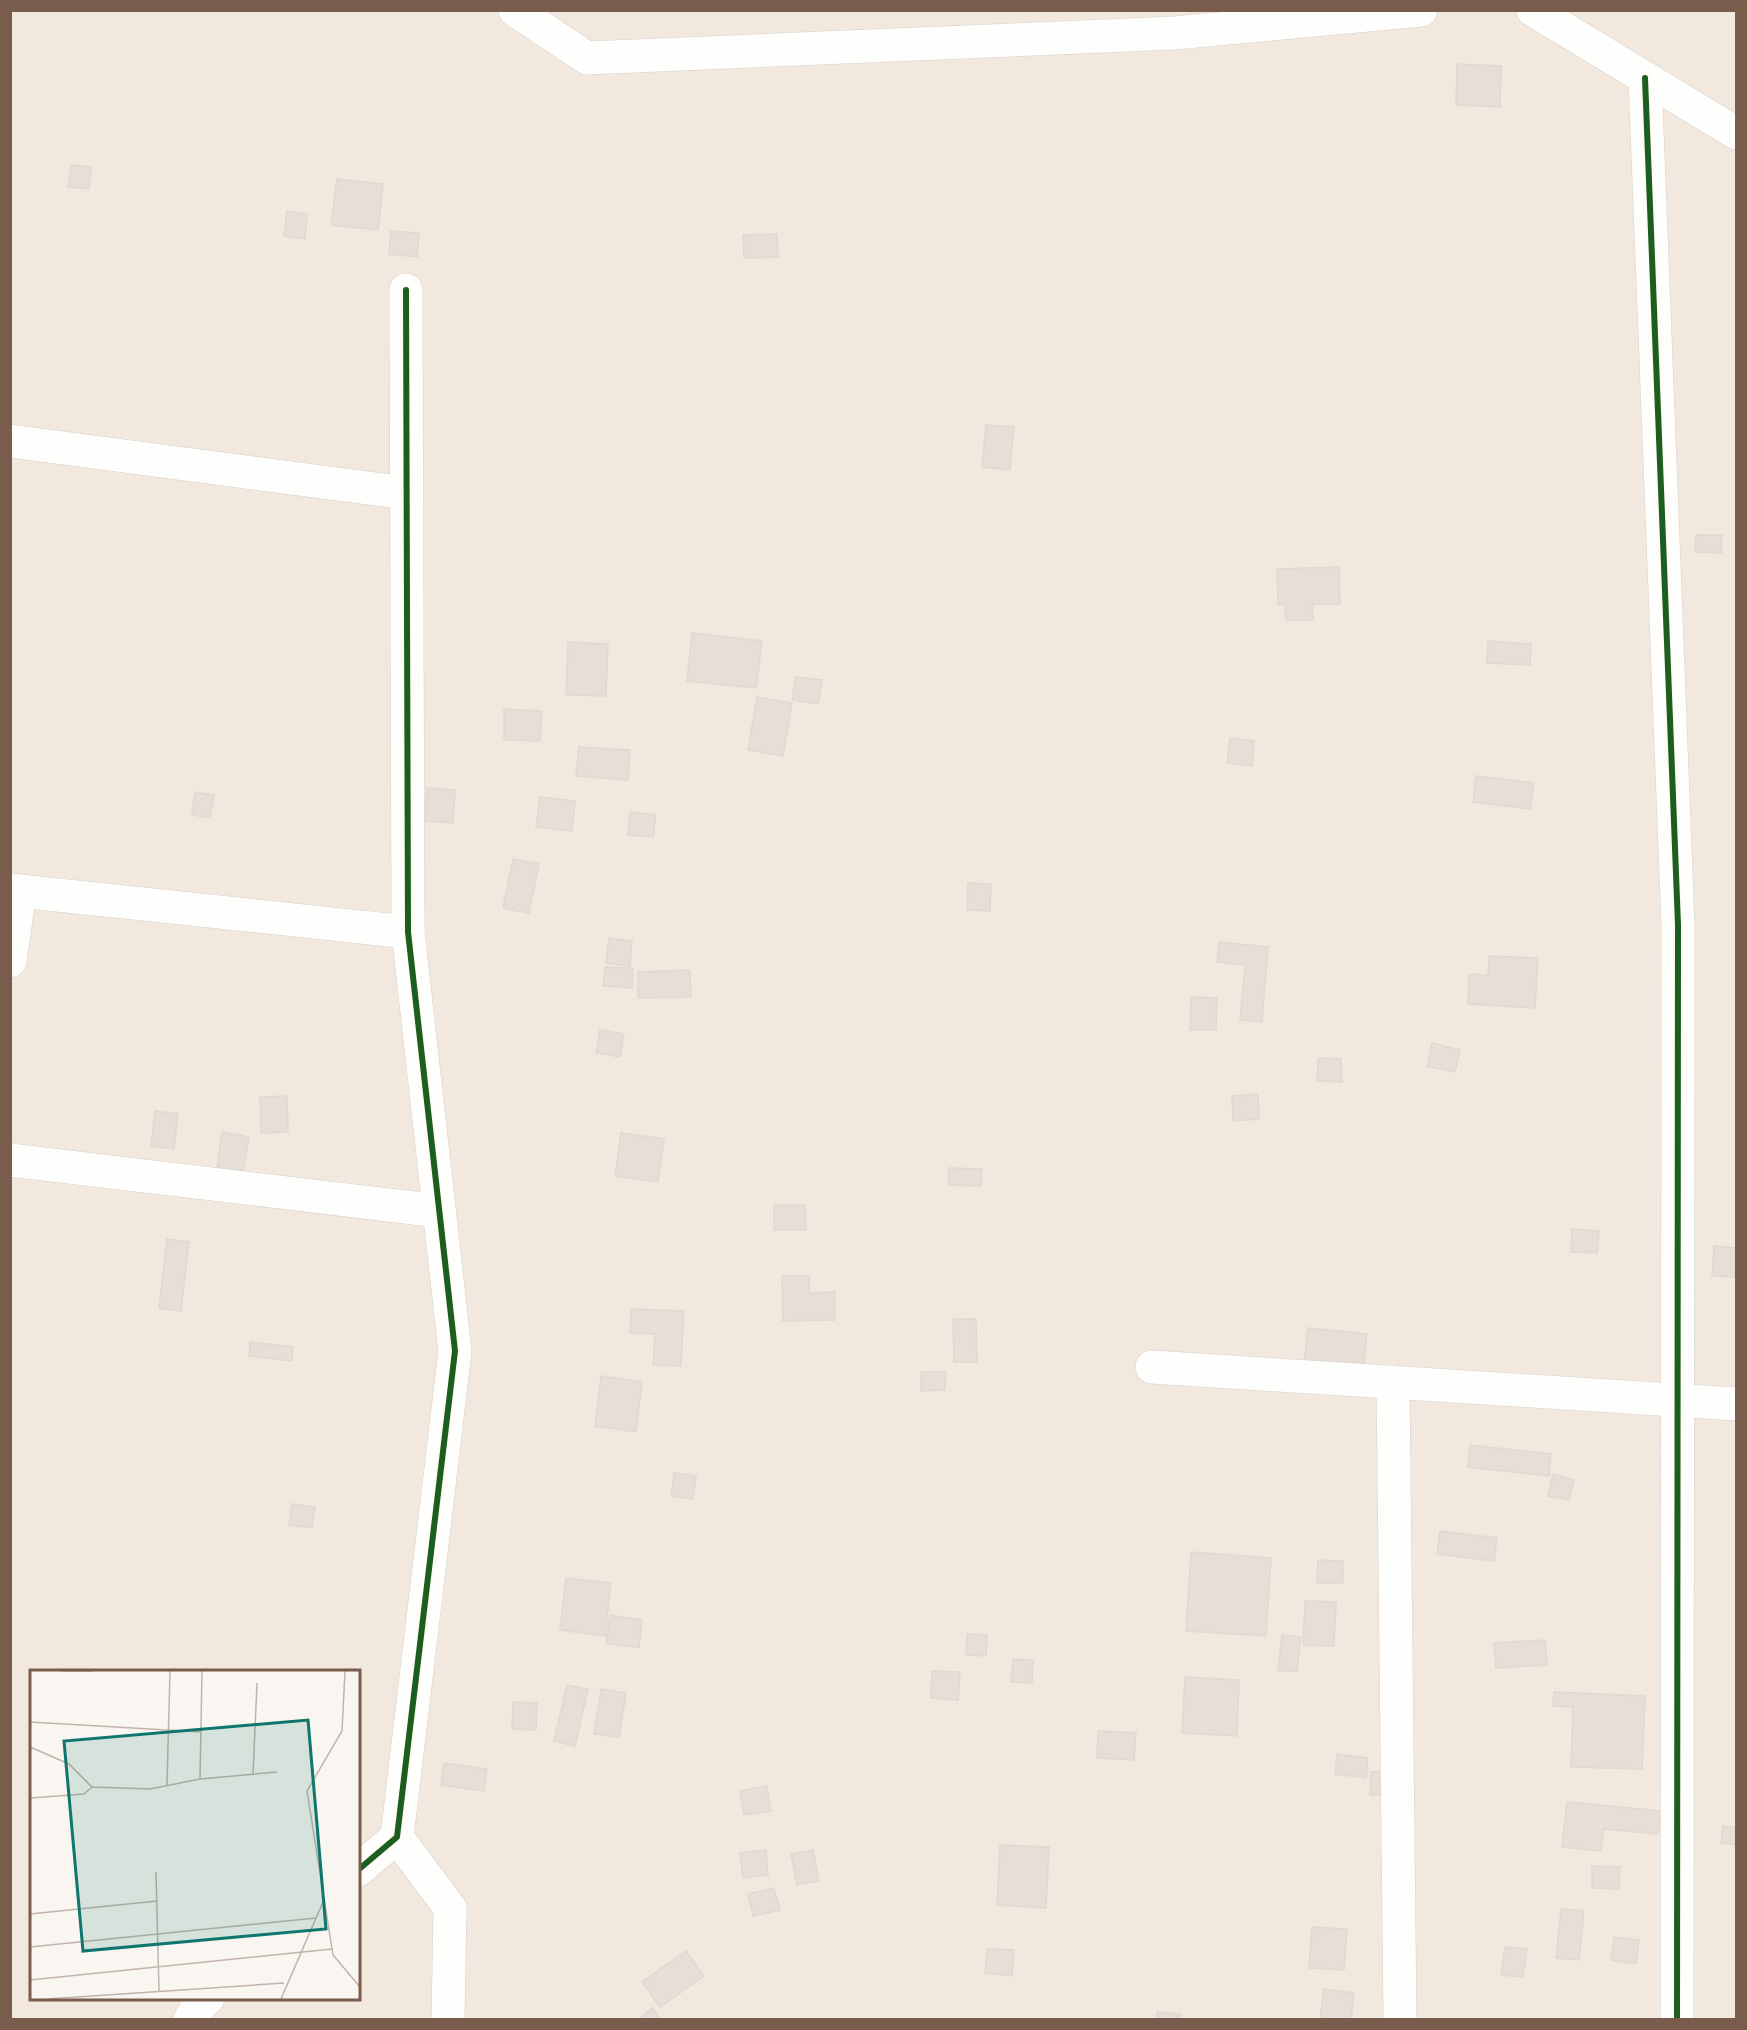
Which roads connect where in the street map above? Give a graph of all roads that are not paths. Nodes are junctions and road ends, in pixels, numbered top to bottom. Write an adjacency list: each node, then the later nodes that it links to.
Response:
1 (515, 10): 2 (street)
2 (1421, 10)
3 (1533, 10): 4 (street)
4 (1645, 78): 5 (street); 16 (street)
5 (1737, 133)
6 (406, 290): 8 (street)
7 (10, 441): 8 (street)
8 (406, 493): 10 (street)
9 (15, 890): 10 (street); 11 (street)
10 (408, 932): 13 (street)
11 (10, 961)
12 (10, 1160): 13 (street)
13 (439, 1211): 18 (street)
14 (1152, 1366): 15 (street)
15 (1393, 1382): 16 (street); 23 (street)
16 (1678, 1400): 17 (street); 24 (street)
17 (1737, 1404)
18 (397, 1837): 19 (street); 22 (street)
19 (360, 1868)
20 (206, 2000): 21 (street)
21 (190, 2019)
22 (448, 2019)
23 (1400, 2019)
24 (1677, 2019)

